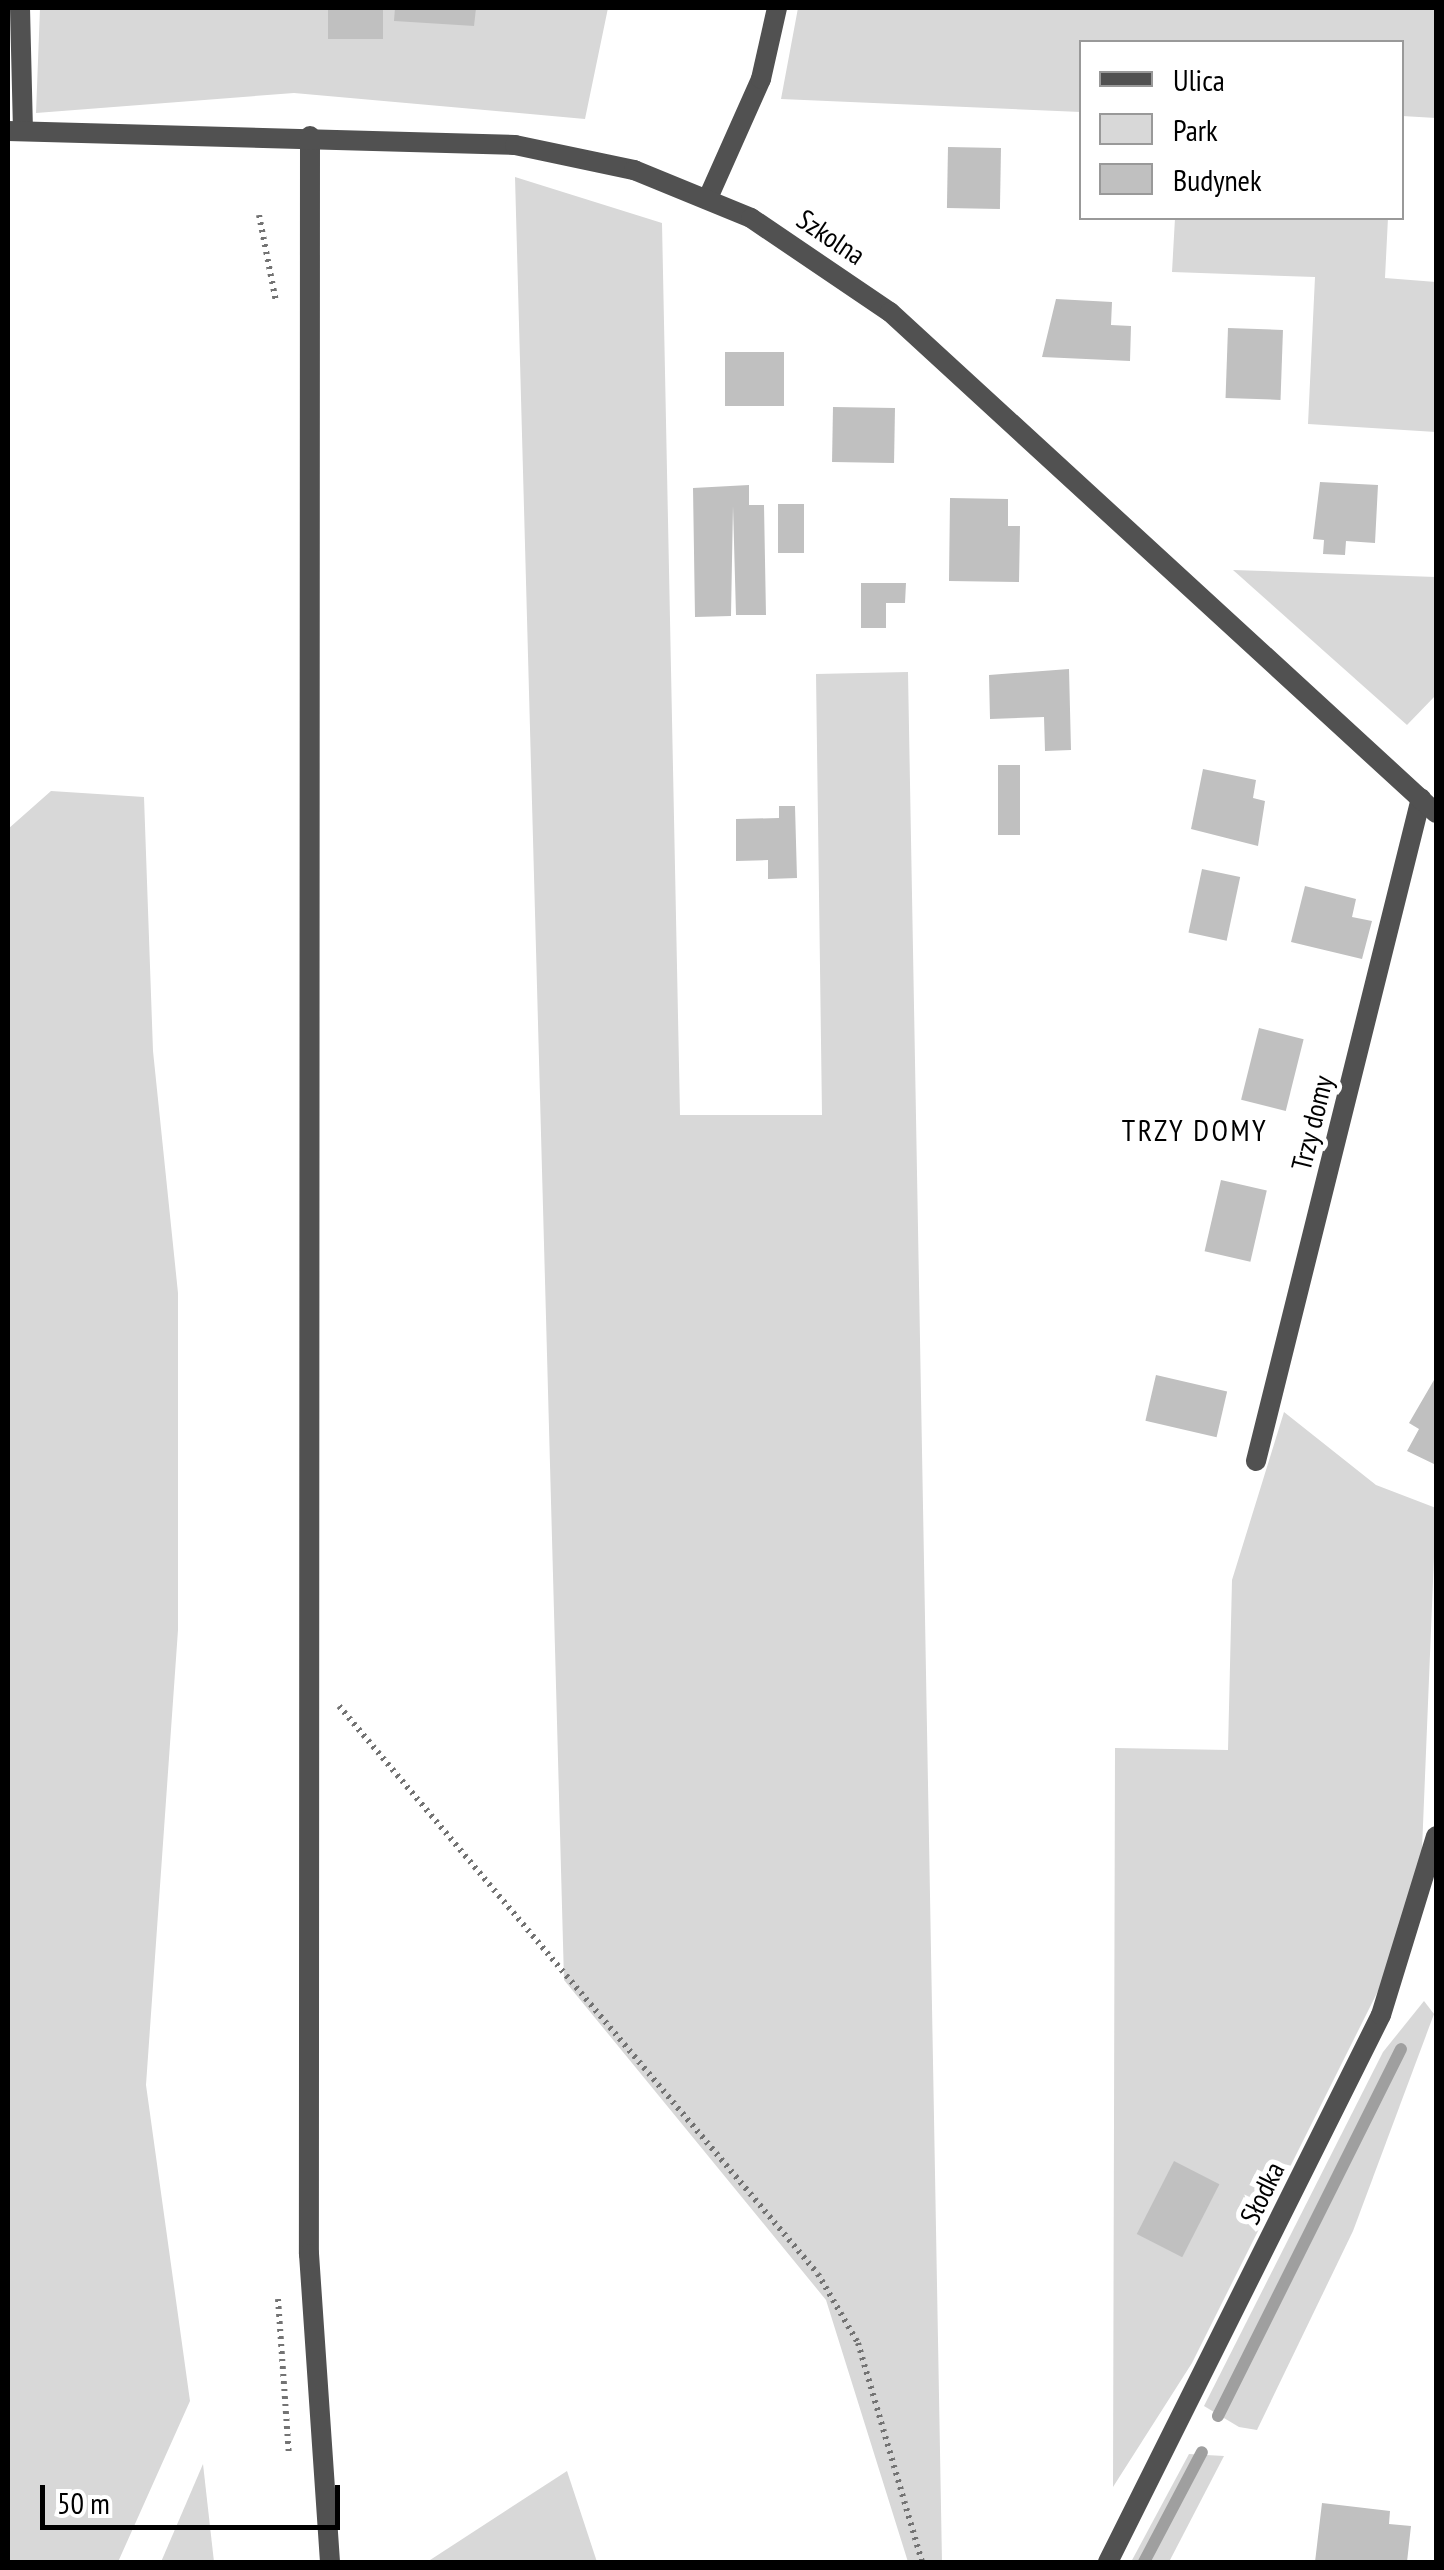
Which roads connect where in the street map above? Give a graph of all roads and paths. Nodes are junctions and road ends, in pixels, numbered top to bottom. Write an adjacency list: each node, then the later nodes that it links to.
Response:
1 (20, 8): 3 (street)
2 (777, 8): 5 (street)
3 (15, 131): 4 (street, Szkolna)
4 (310, 136): 5 (street, Szkolna); 8 (street)
5 (708, 198): 6 (street, Szkolna)
6 (1429, 806): 7 (street, Trzy domy)
7 (1256, 1461)
8 (309, 1672): 10 (street); 11 (path)
9 (1436, 1836): 12 (street, Słodka)
10 (330, 2562)
11 (922, 2562)
12 (1108, 2562)

